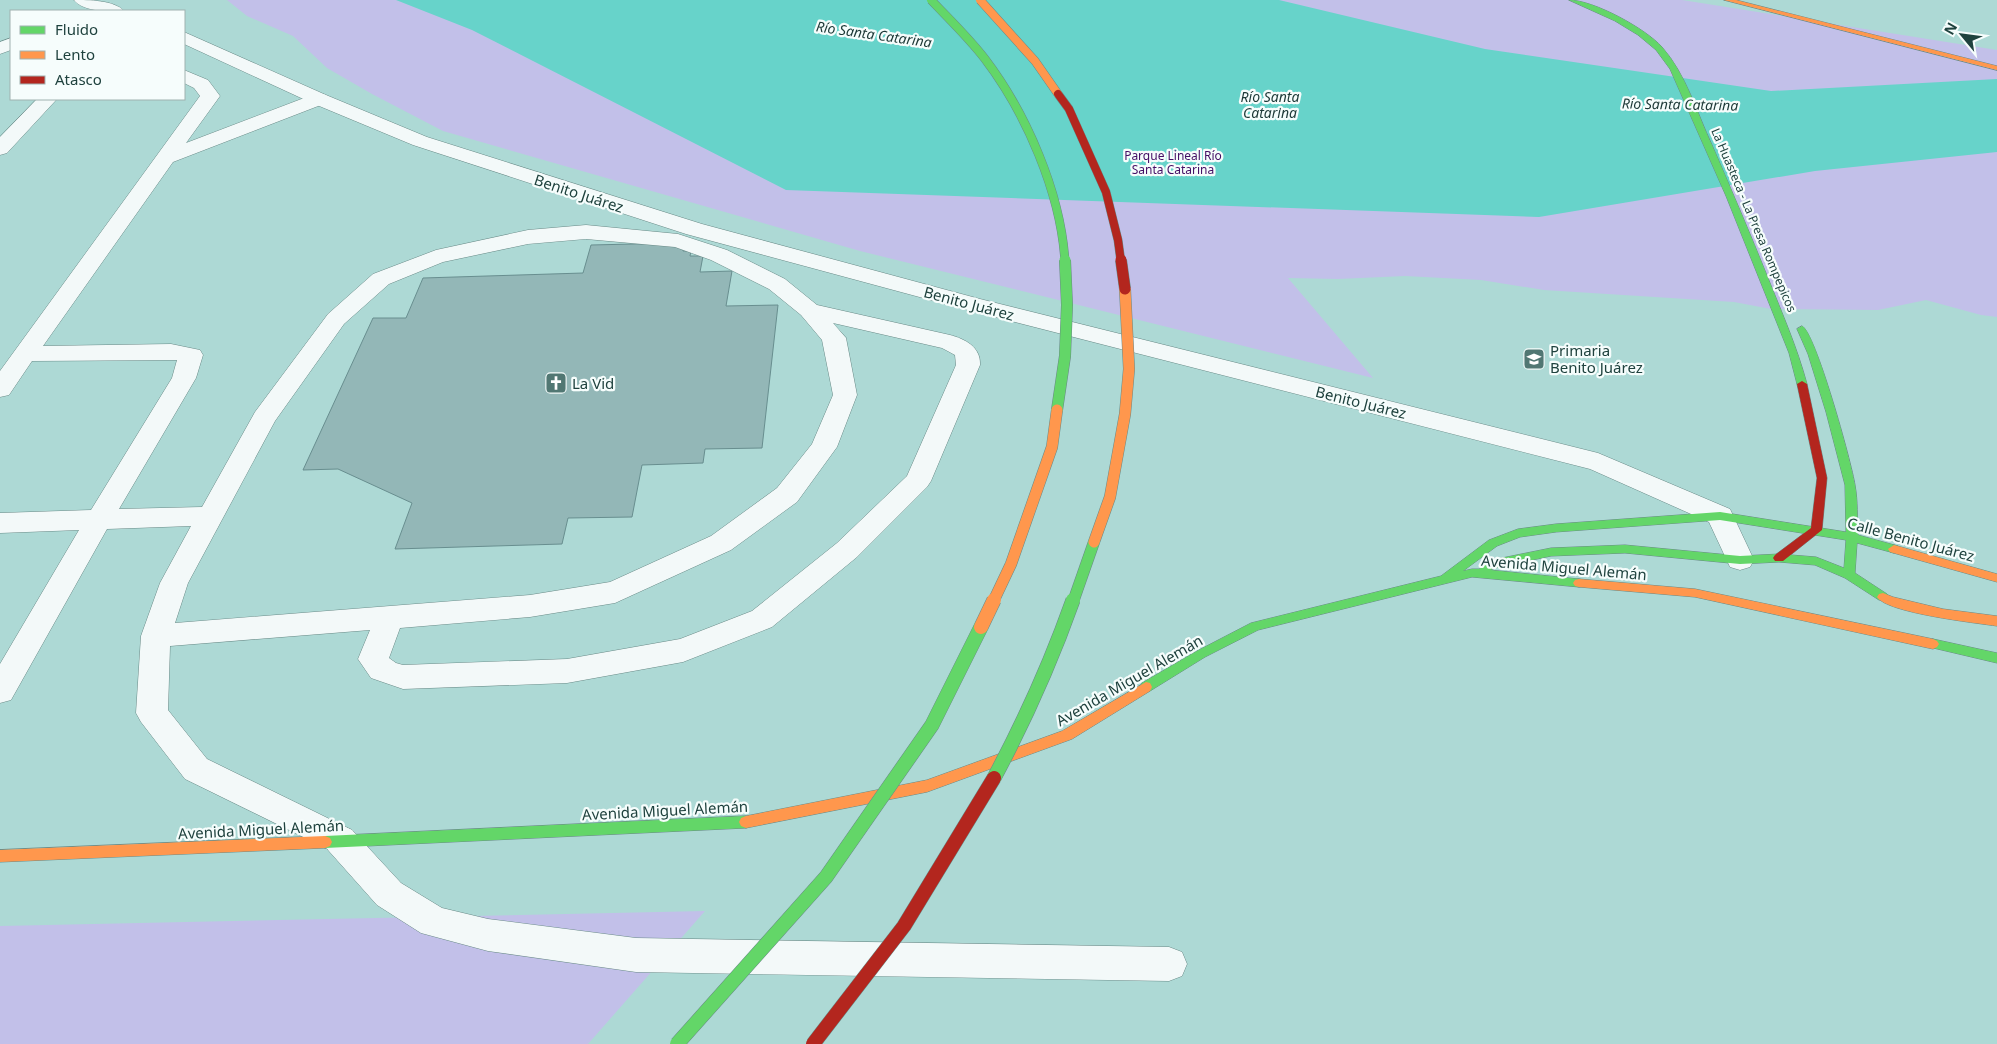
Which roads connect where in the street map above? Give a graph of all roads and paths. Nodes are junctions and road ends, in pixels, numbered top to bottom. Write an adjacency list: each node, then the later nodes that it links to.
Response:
1 (83, 0): 7 (street)
2 (931, 0): 40 (main road, bridge)
3 (980, 0): 41 (main road, bridge)
4 (1573, 0): 24 (main road, La Huasteca - La Presa Rompepicos)
5 (1728, 0): 10 (main road)
6 (1611, 3): 8 (main road)
7 (112, 10)
8 (1625, 10)
9 (185, 37): 12 (street, Benito Juárez)
10 (1997, 68)
11 (185, 76): 15 (street)
12 (319, 99): 15 (street); 21 (street, Benito Juárez)
13 (46, 100): 14 (street)
14 (0, 149)
15 (168, 157): 18 (street)
16 (809, 310): 20 (street); 32 (street); 32 (street)
17 (1798, 319): 25 (main road, La Huasteca - La Presa Rompepicos)
18 (25, 354): 19 (street); 22 (street)
19 (0, 389)
20 (210, 516): 22 (street); 34 (street)
21 (1720, 516): 24 (main road, Calle Benito Juárez); 27 (street); 31 (main road, Calle Benito Juárez)
22 (100, 518): 23 (street); 36 (street)
23 (0, 523)
24 (1816, 530): 25 (main road, Calle Benito Juárez); 26 (main road)
25 (1852, 537): 29 (main road, La Huasteca - La Presa Rompepicos); 30 (main road, Calle Benito Juárez)
26 (1779, 558): 27 (main road); 29 (main road)
27 (1740, 560): 28 (main road)
28 (1472, 574): 31 (main road, Avenida Miguel Alemán); 35 (main road, Avenida Miguel Alemán)
29 (1849, 575): 33 (main road)
30 (1997, 578)
31 (1440, 580): 37 (main road, Avenida Miguel Alemán)
32 (390, 616): 34 (street)
33 (1997, 621)
34 (156, 636): 37 (street)
35 (1997, 658)
36 (0, 691)
37 (340, 840): 38 (main road, Avenida Miguel Alemán); 39 (street)
38 (0, 856)
39 (1169, 964)
40 (677, 1044)
41 (812, 1044)

